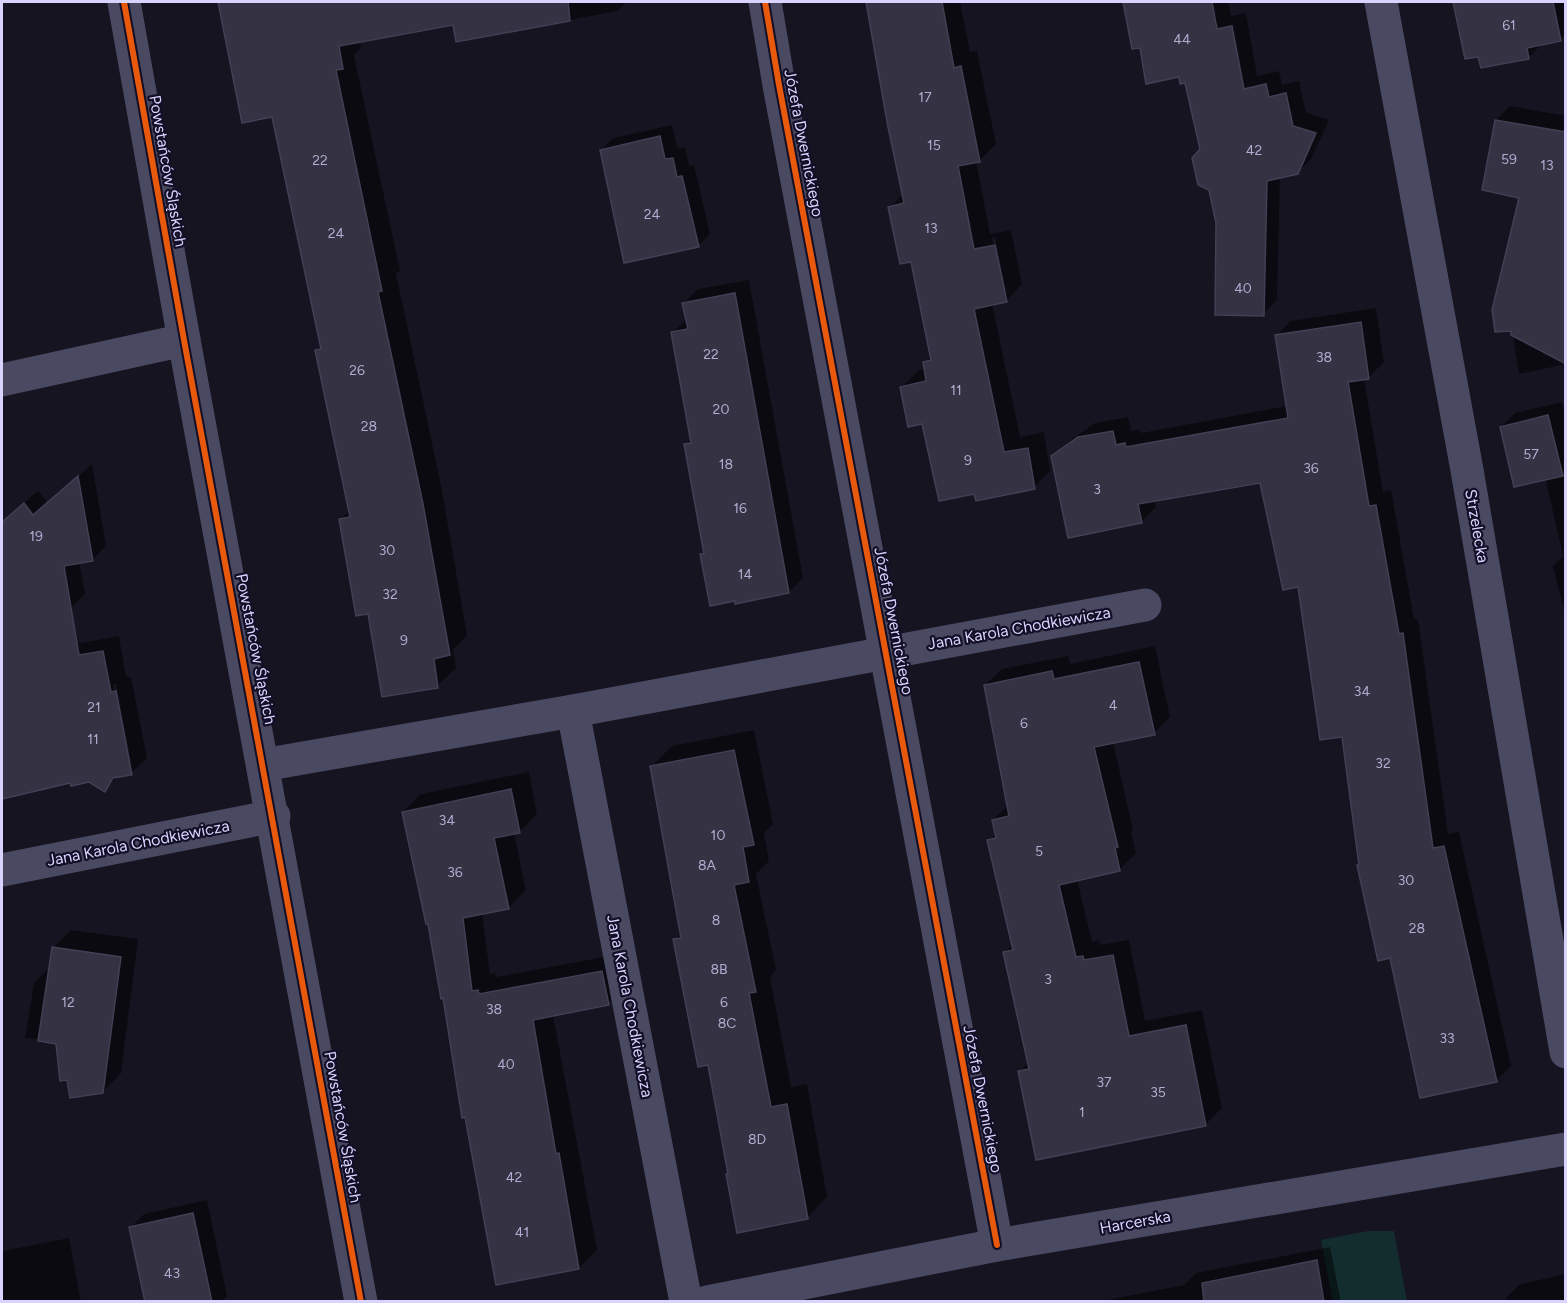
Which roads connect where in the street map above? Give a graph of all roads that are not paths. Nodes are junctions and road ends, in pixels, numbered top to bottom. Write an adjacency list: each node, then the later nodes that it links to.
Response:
1 (124, 2): 4 (street, Powstańców Śląskich)
2 (765, 2): 7 (street, Józefa Dwernickiego)
3 (1381, 2): 12 (street, Strzelecka)
4 (184, 340): 5 (street); 9 (street, Powstańców Śląskich)
5 (2, 380)
6 (1145, 605): 7 (street, Jana Karola Chodkiewicza)
7 (886, 652): 8 (street, Jana Karola Chodkiewicza); 14 (street, Józefa Dwernickiego)
8 (573, 711): 9 (street, Jana Karola Chodkiewicza); 16 (street, Jana Karola Chodkiewicza)
9 (263, 765): 10 (street, Powstańców Śląskich)
10 (273, 816): 11 (street, Jana Karola Chodkiewicza); 15 (street, Powstańców Śląskich)
11 (2, 870)
12 (1566, 1052)
13 (1566, 1149): 14 (street, Harcerska)
14 (997, 1245): 17 (street, Harcerska)
15 (362, 1302)
16 (686, 1302)
17 (707, 1302)

